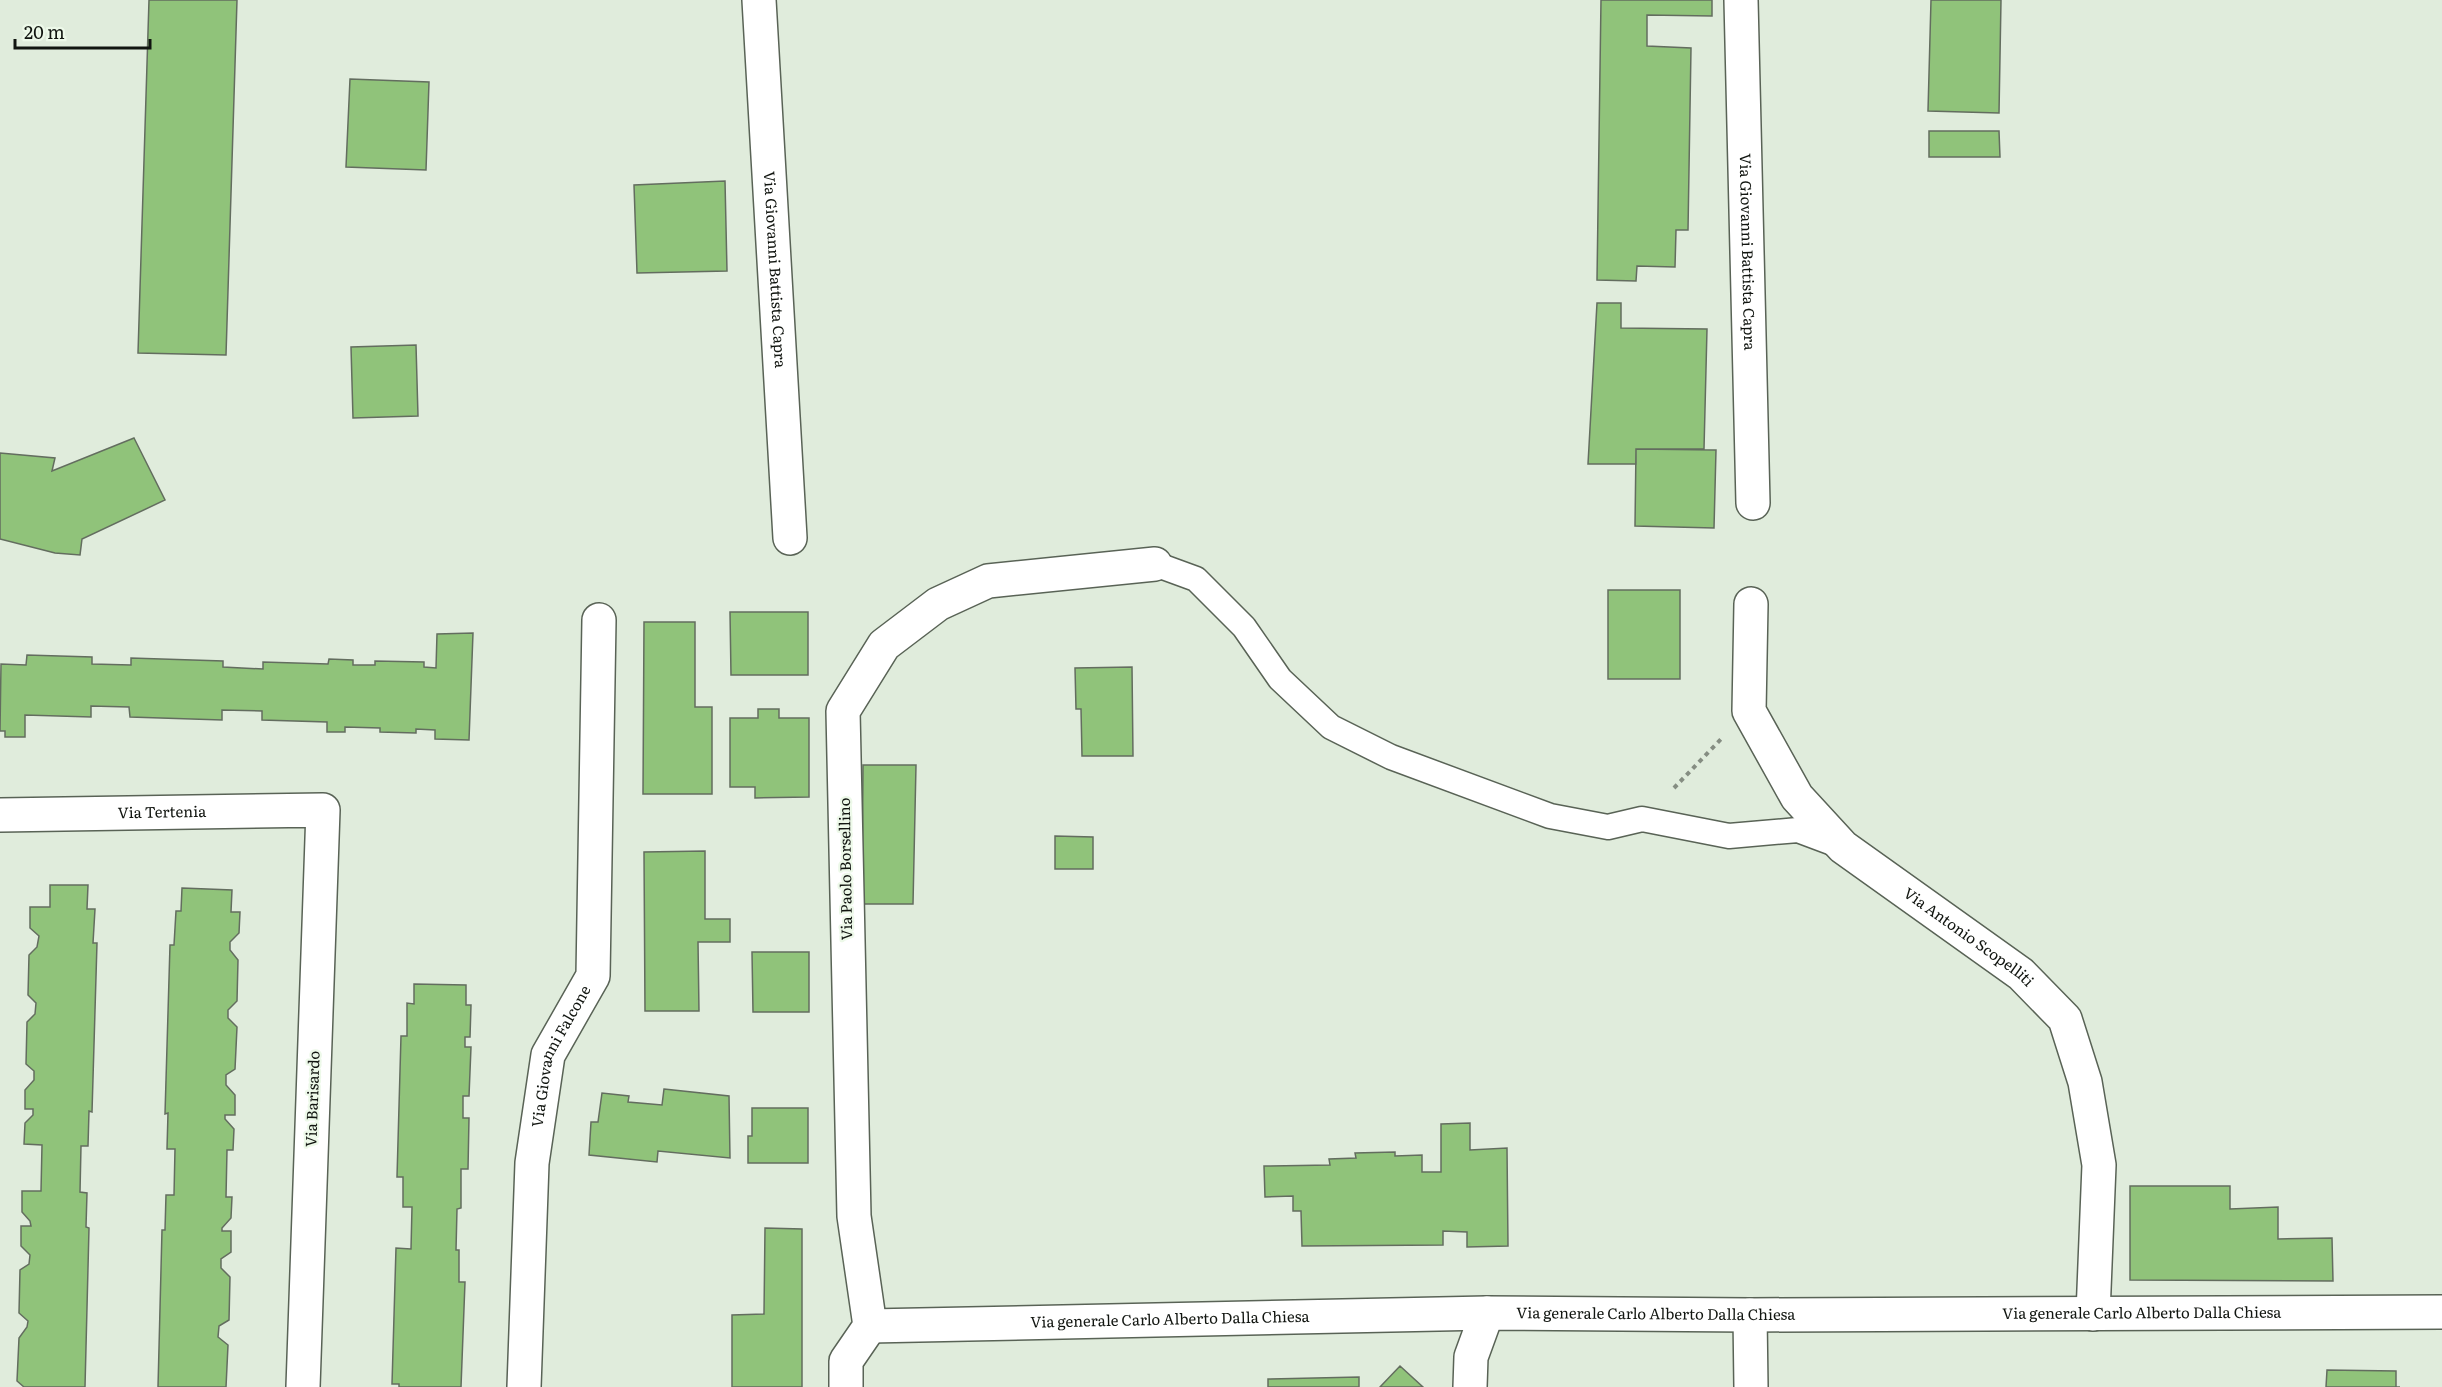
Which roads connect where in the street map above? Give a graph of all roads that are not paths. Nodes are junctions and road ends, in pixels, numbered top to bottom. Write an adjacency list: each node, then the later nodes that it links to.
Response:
1 (759, 0): 4 (street, Via Giovanni Battista Capra)
2 (1741, 0): 3 (street, Via Giovanni Battista Capra)
3 (1753, 503)
4 (790, 538)
5 (1155, 564): 10 (lane); 15 (street, Via Paolo Borsellino)
6 (1751, 604): 10 (street, Via Antonio Scopelliti)
7 (599, 620): 17 (street, Via Giovanni Falcone)
8 (323, 810): 9 (street, Via Tertenia); 16 (street, Via Barisardo)
9 (0, 815)
10 (1843, 847): 13 (street, Via Antonio Scopelliti)
11 (2442, 1312): 13 (street, Via generale Carlo Alberto Dalla Chiesa)
12 (1487, 1313): 14 (street, Via generale Carlo Alberto Dalla Chiesa); 15 (street, Via generale Carlo Alberto Dalla Chiesa); 19 (street)
13 (2093, 1314): 14 (street, Via generale Carlo Alberto Dalla Chiesa)
14 (1750, 1315): 20 (street)
15 (870, 1326): 18 (street)
16 (303, 1387)
17 (524, 1387)
18 (846, 1387)
19 (1470, 1387)
20 (1751, 1387)

